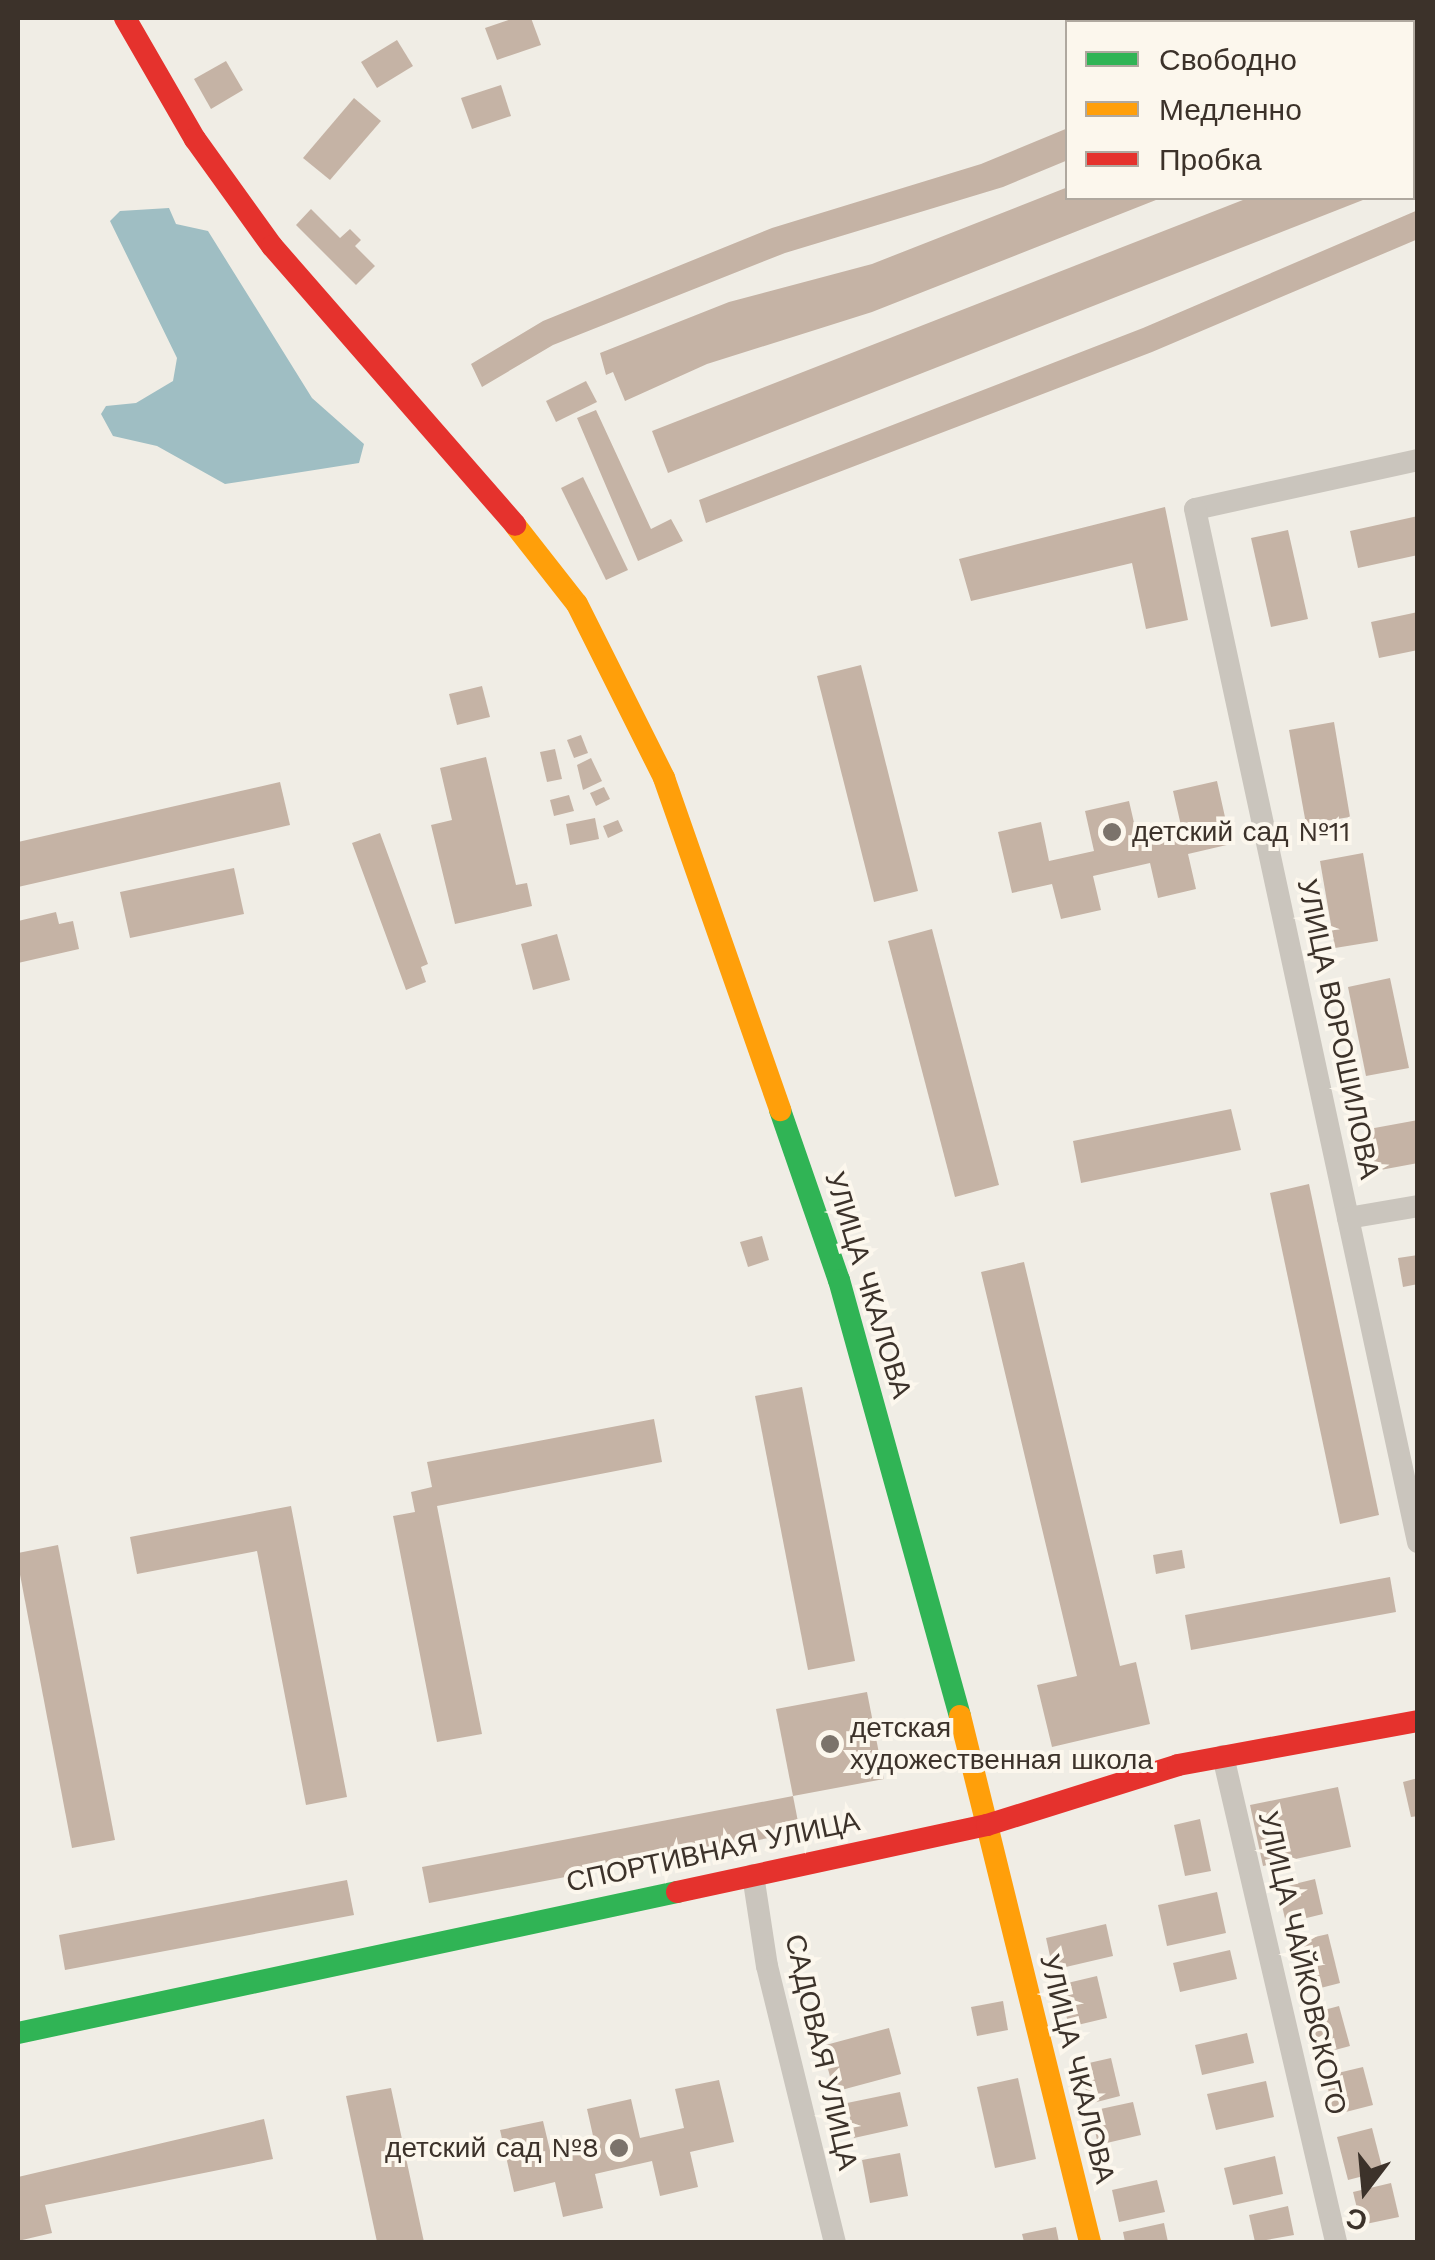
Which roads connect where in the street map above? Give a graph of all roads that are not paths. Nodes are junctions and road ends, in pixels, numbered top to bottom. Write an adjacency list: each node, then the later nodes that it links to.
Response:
1 (125, 18): 8 (street, УЛИЦА ЧКАЛОВА)
2 (1418, 460): 4 (street, УЛИЦА ВОРОШИЛОВА)
3 (1418, 1206): 4 (street)
4 (1348, 1218): 5 (street, УЛИЦА ВОРОШИЛОВА)
5 (1418, 1542)
6 (1418, 1721): 7 (street, СПОРТИВНАЯ УЛИЦА)
7 (1223, 1756): 8 (street, СПОРТИВНАЯ УЛИЦА); 13 (street, УЛИЦА ЧАЙКОВСКОГО)
8 (987, 1826): 9 (street, СПОРТИВНАЯ УЛИЦА); 12 (street, УЛИЦА ЧКАЛОВА)
9 (753, 1875): 10 (street, СПОРТИВНАЯ УЛИЦА); 11 (street, САДОВАЯ УЛИЦА)
10 (18, 2032)
11 (834, 2242)
12 (1090, 2242)
13 (1336, 2242)

